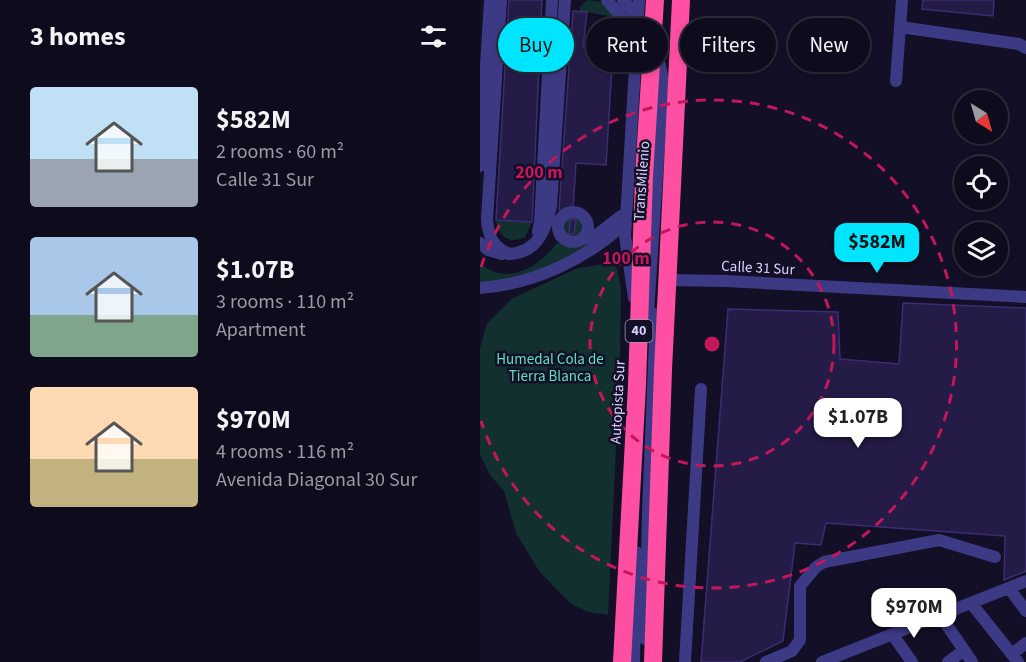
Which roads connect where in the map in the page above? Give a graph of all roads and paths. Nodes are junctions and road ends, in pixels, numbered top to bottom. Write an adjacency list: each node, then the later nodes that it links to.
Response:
1 (501, 0): 25 (street)
2 (552, 0): 30 (street)
3 (565, 0): 13 (street)
4 (573, 0): 14 (street)
5 (607, 0): 15 (street)
6 (623, 0): 23 (street, TransMilenio)
7 (628, 0): 23 (street, TransMilenio)
8 (639, 0): 16 (street)
9 (655, 0): 34 (highway, Autopista Sur / 40)
10 (681, 0): 31 (highway, 40)
11 (902, 0): 17 (street)
12 (487, 8): 22 (street)
13 (564, 18)
14 (564, 18)
15 (622, 18)
16 (637, 18)
17 (900, 27): 18 (street); 21 (street)
18 (1026, 48)
19 (560, 72): 30 (street)
20 (634, 72): 26 (street)
21 (896, 81)
22 (482, 108): 24 (street)
23 (662, 149): 48 (street, TransMilenio); 49 (street, TransMilenio)
24 (480, 166)
25 (488, 207): 27 (street); 30 (street)
26 (625, 217): 28 (street, TransMilenio); 32 (street); 34 (street)
27 (480, 224)
28 (576, 241)
29 (480, 243): 30 (street)
30 (509, 254)
31 (668, 280): 33 (street, Calle 31 Sur); 50 (highway, 40)
32 (480, 288)
33 (1026, 297)
34 (639, 324): 47 (highway, Autopista Sur / 40)
35 (701, 389): 51 (street)
36 (995, 557): 52 (street)
37 (1026, 581): 38 (street)
38 (1009, 588): 39 (street); 40 (street)
39 (971, 603): 41 (street); 46 (street)
40 (1026, 611)
41 (939, 615): 42 (street); 44 (street)
42 (892, 634): 45 (street); 54 (street)
43 (1026, 643): 46 (street)
44 (963, 651): 55 (street); 56 (street)
45 (851, 657): 53 (street)
46 (1013, 659)
47 (622, 662)
48 (634, 662)
49 (644, 662)
50 (653, 662)
51 (685, 662)
52 (766, 662)
53 (822, 662)
54 (912, 662)
55 (948, 662)
56 (972, 662)

